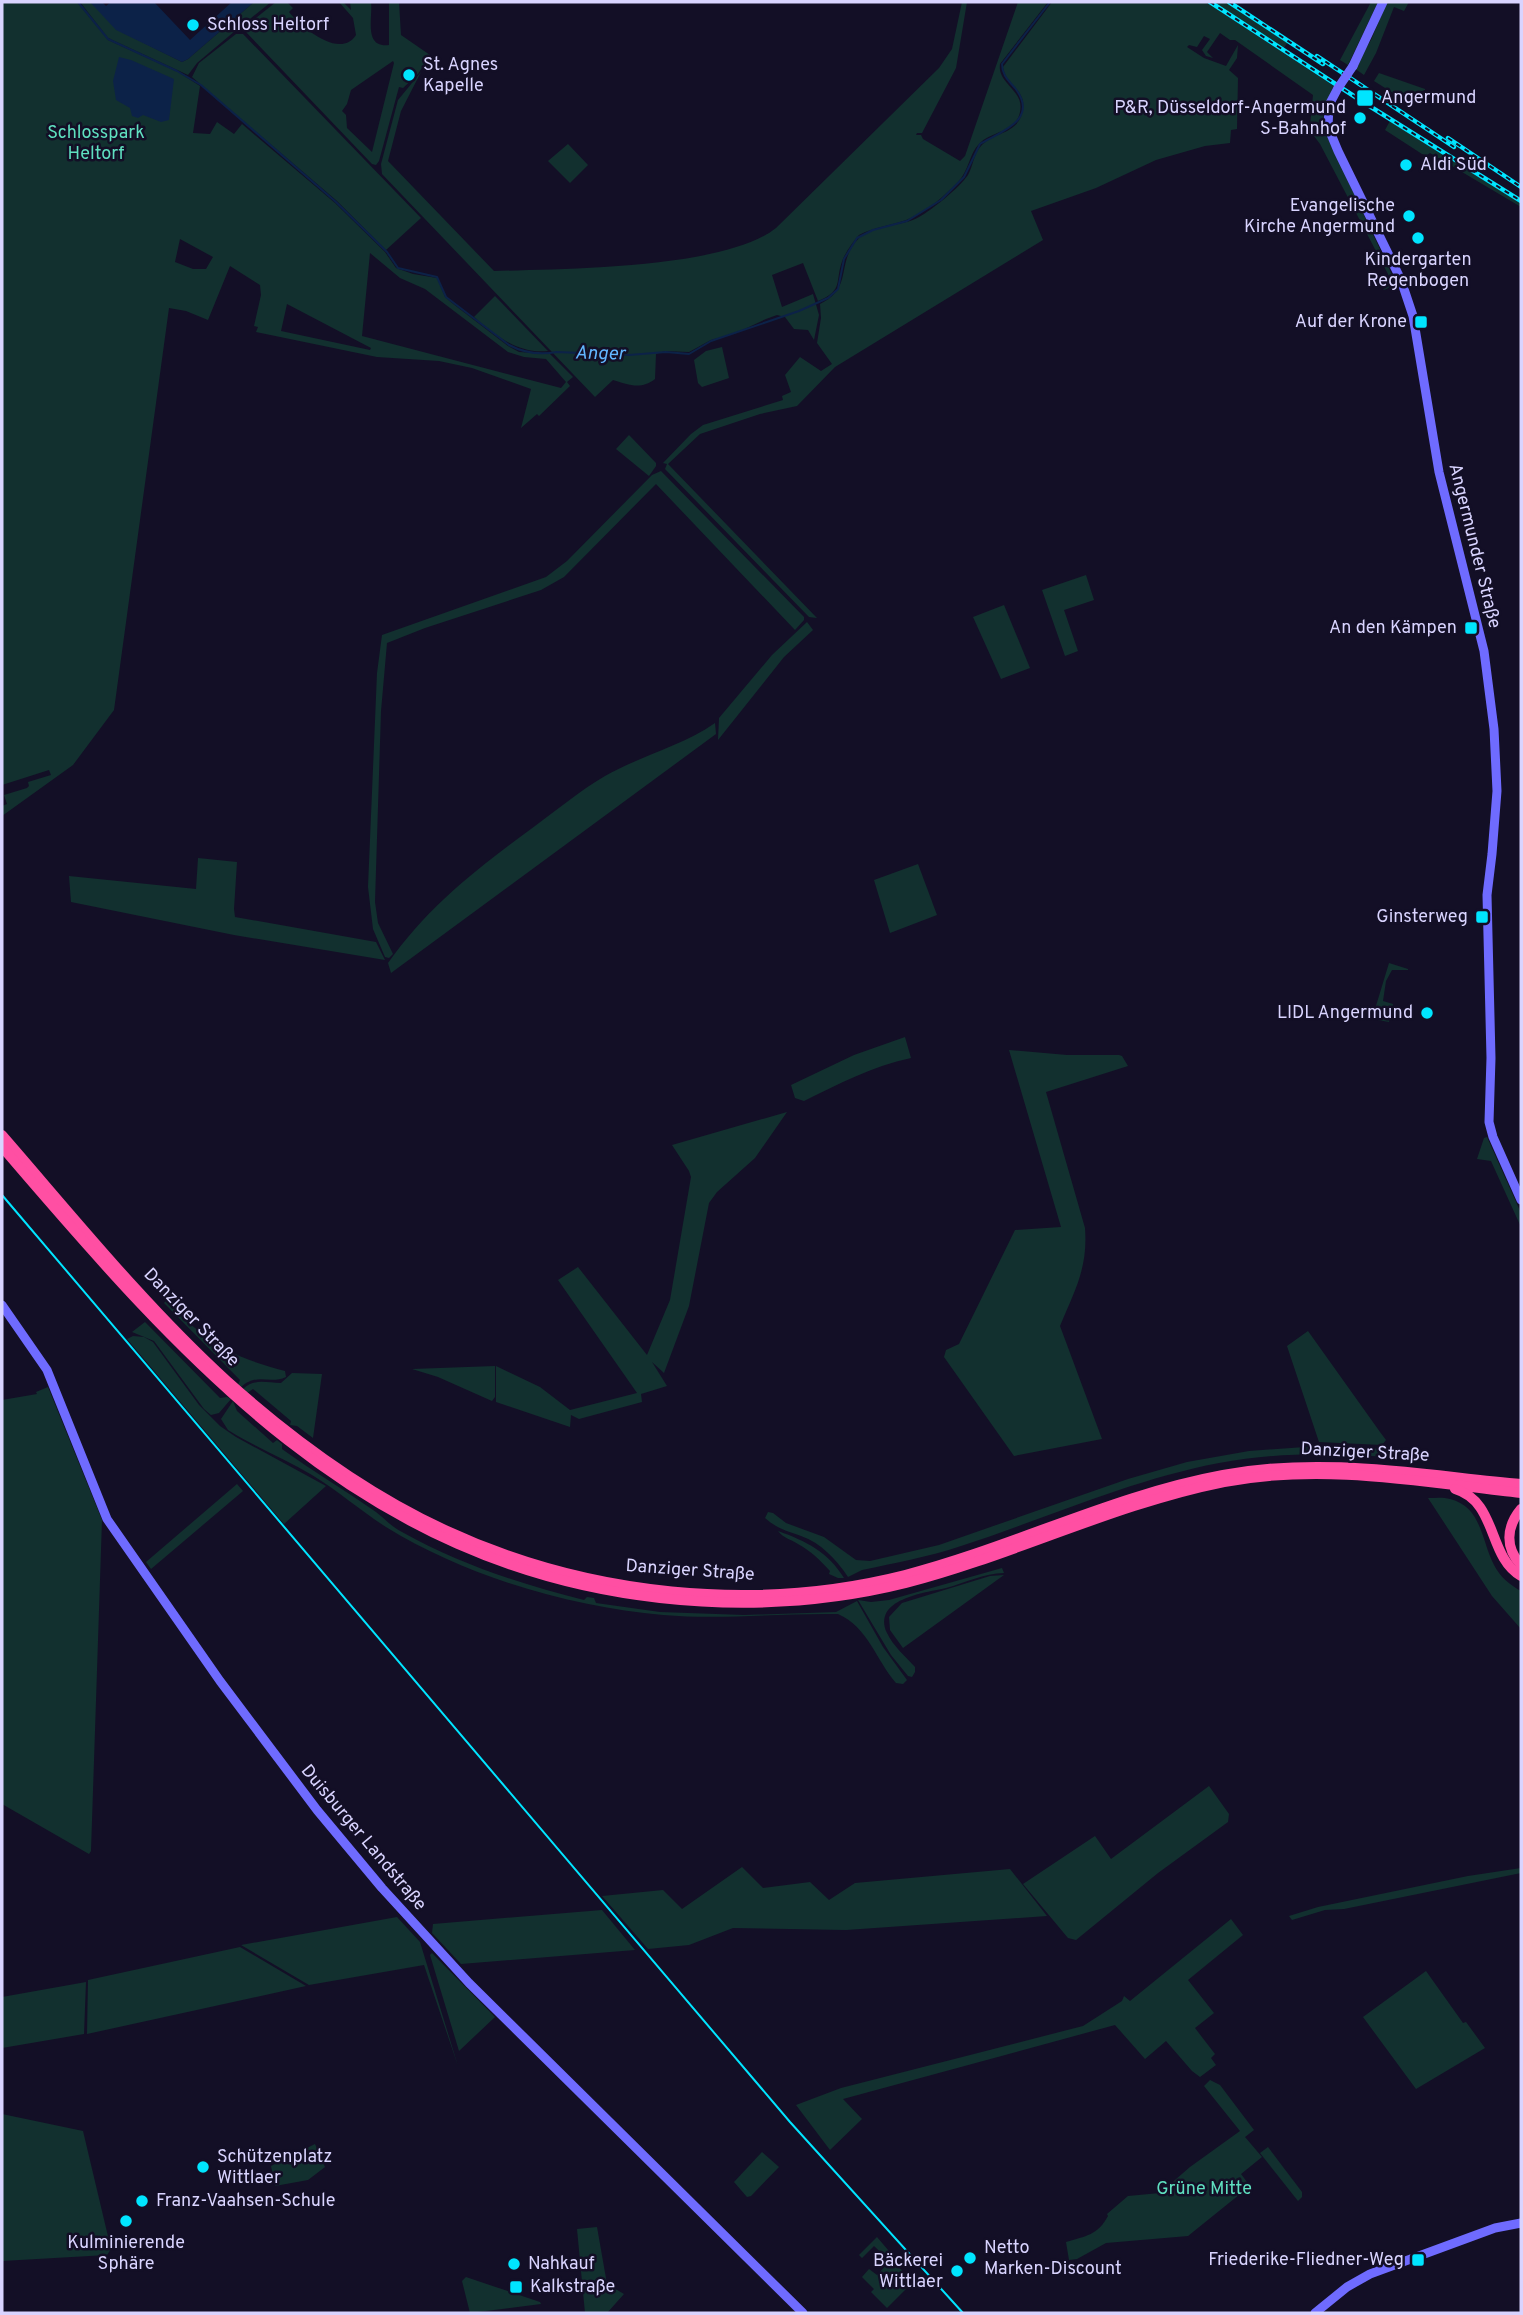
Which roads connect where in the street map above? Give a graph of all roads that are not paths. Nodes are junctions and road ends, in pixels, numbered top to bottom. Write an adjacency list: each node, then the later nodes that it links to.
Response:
1 (1383, 2): 4 (main road, Angermunder Straße, bridge)
2 (2, 1135): 7 (highway, Danziger Straße)
3 (2, 1147): 6 (highway, Danziger Straße)
4 (1521, 1200)
5 (2, 1306): 13 (main road, Duisburger Landstraße)
6 (1440, 1483): 8 (highway, Danziger Straße); 11 (highway)
7 (1521, 1485)
8 (1521, 1493)
9 (1521, 1509): 10 (highway)
10 (1521, 1565)
11 (1521, 1576)
12 (1521, 2222): 14 (main road)
13 (803, 2313)
14 (1315, 2313)

